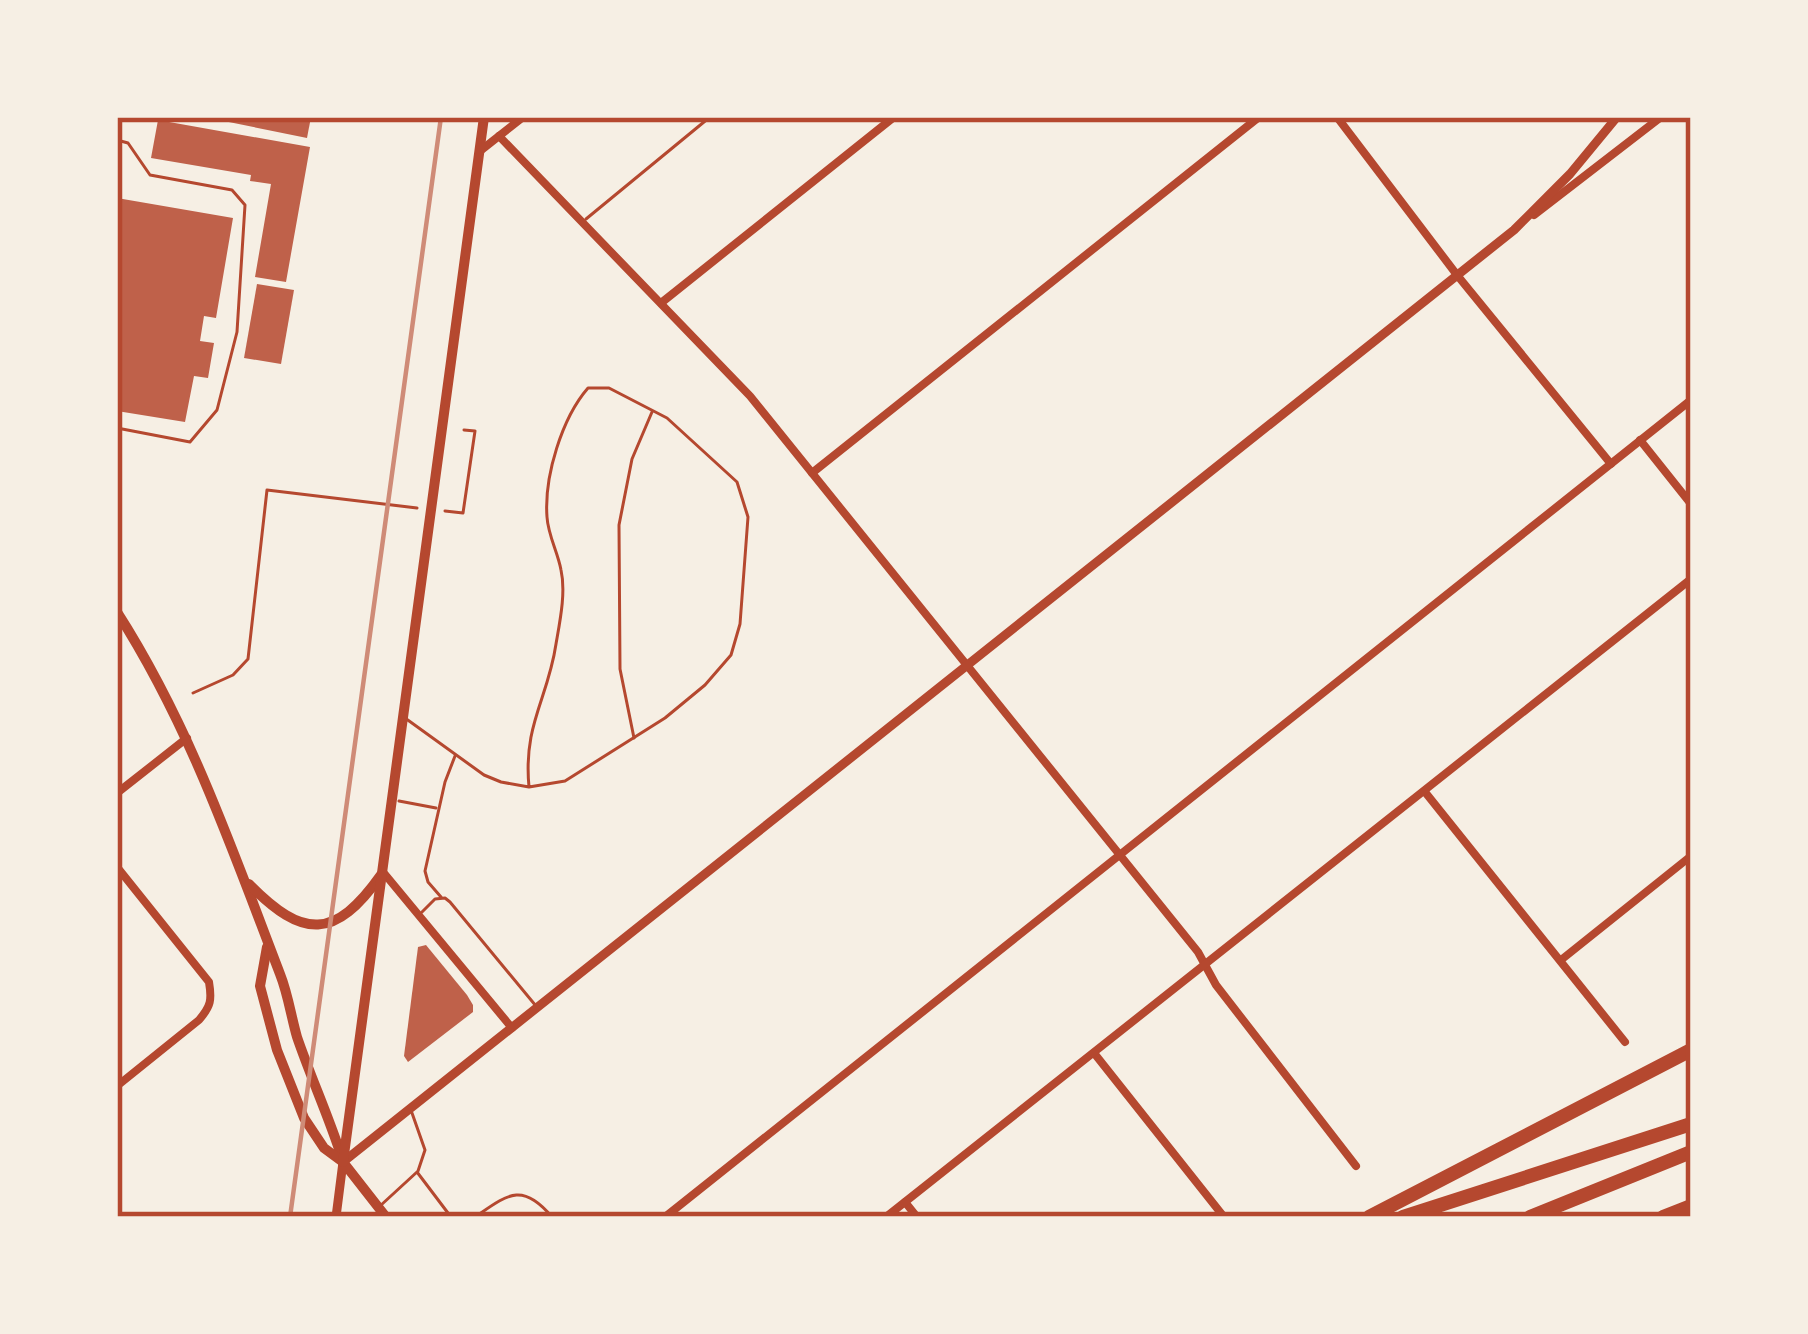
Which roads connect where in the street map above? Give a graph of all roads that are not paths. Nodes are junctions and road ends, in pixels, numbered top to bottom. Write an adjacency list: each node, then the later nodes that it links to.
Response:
1 (484, 117): 11 (main road)
2 (524, 117): 9 (street)
3 (710, 117): 12 (lane)
4 (894, 117): 15 (street)
5 (1259, 117): 21 (street)
6 (1337, 117): 14 (street)
7 (1618, 117): 13 (street)
8 (1660, 117): 13 (street)
9 (499, 136): 11 (street); 12 (street)
10 (117, 140): 18 (lane)
11 (479, 152): 26 (main road)
12 (582, 222): 15 (street)
13 (1514, 230): 14 (street)
14 (1457, 275): 20 (street); 25 (street)
15 (661, 303): 21 (street)
16 (1691, 400): 19 (street)
17 (652, 410): 28 (lane); 28 (lane); 30 (lane)
18 (117, 428)
19 (1640, 440): 20 (street); 22 (street)
20 (1610, 464): 35 (street)
21 (812, 473): 25 (street)
22 (1691, 504)
23 (1691, 579): 31 (street)
24 (117, 612): 27 (main road)
25 (967, 665): 35 (street); 45 (street)
26 (404, 717): 29 (lane); 33 (main road)
27 (188, 737): 32 (street); 39 (main road)
28 (634, 739): 30 (lane)
29 (456, 754): 30 (lane); 34 (lane)
30 (529, 787)
31 (1425, 792): 43 (street); 44 (street)
32 (117, 793)
33 (393, 800): 34 (lane); 38 (main road)
34 (438, 809): 40 (lane)
35 (1120, 856): 44 (street); 64 (street)
36 (1691, 856): 43 (street)
37 (117, 867): 50 (street)
38 (383, 872): 39 (main road); 41 (street); 54 (main road)
39 (247, 882): 42 (main road)
40 (441, 897): 41 (lane); 45 (lane)
41 (419, 914): 46 (street)
42 (267, 945): 54 (main road); 54 (main road)
43 (1562, 960): 47 (street)
44 (1206, 967): 49 (street); 55 (street)
45 (537, 1007): 46 (street)
46 (512, 1028): 51 (street)
47 (1625, 1042)
48 (1691, 1049): 68 (highway)
49 (1094, 1053): 57 (street); 67 (street)
50 (117, 1086)
51 (410, 1108): 54 (street); 56 (lane)
52 (1691, 1124): 69 (highway)
53 (1691, 1152): 70 (highway)
54 (343, 1162): 59 (main road); 60 (street)
55 (1357, 1166)
56 (417, 1172): 59 (lane); 61 (lane)
57 (905, 1202): 65 (street); 66 (street)
58 (1691, 1206): 71 (highway)
59 (382, 1212)
60 (336, 1217)
61 (451, 1217)
62 (475, 1217): 63 (lane)
63 (552, 1217)
64 (665, 1217)
65 (886, 1217)
66 (917, 1217)
67 (1224, 1217)
68 (1369, 1217)
69 (1403, 1217)
70 (1530, 1217)
71 (1664, 1217)

